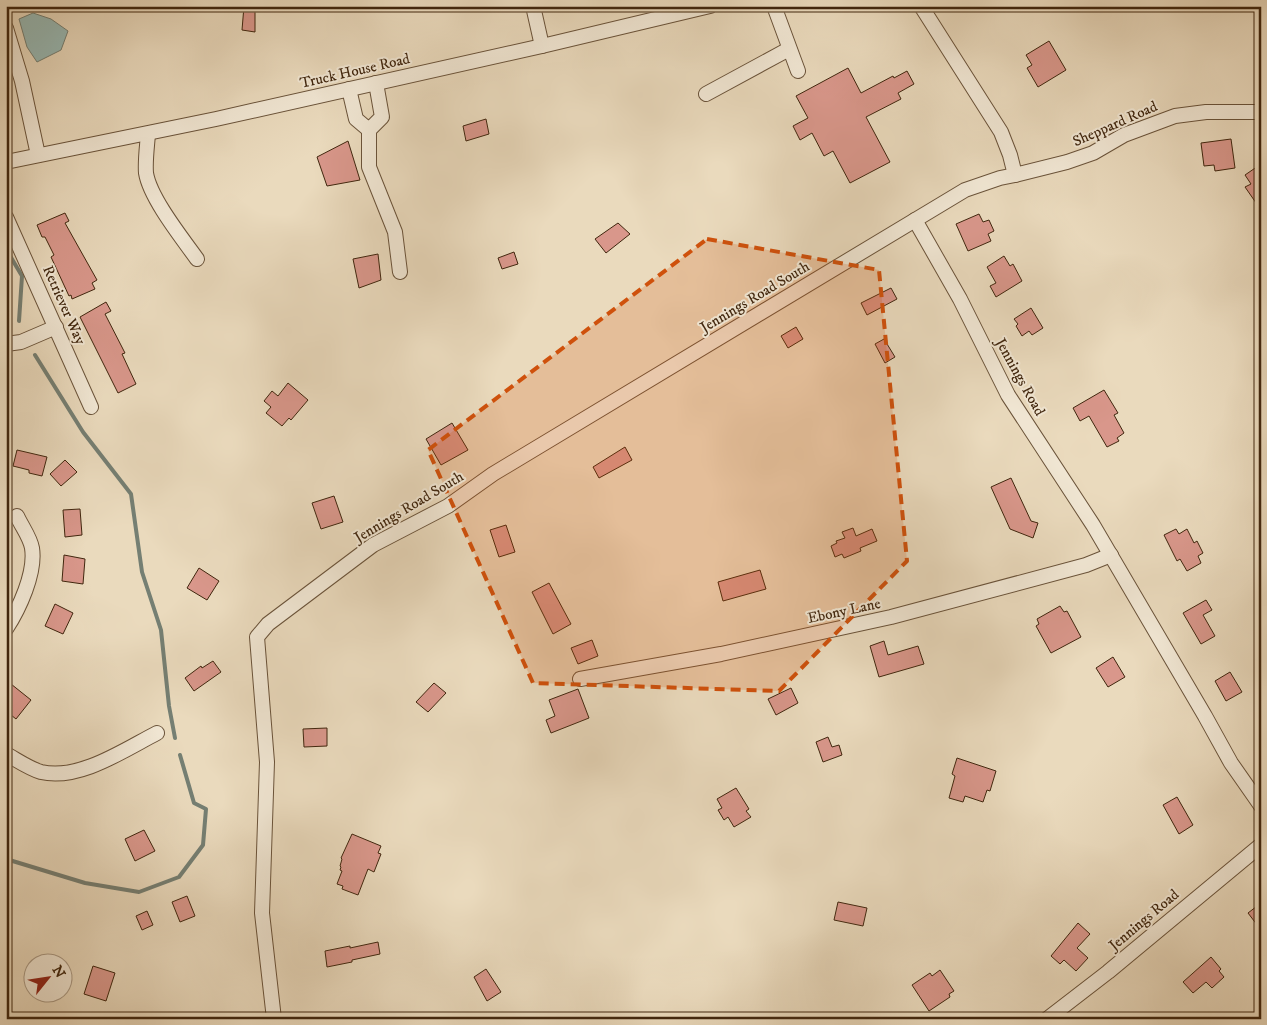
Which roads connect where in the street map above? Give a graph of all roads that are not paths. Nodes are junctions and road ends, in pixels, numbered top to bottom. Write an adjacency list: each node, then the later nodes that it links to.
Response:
1 (532, 6): 6 (street)
2 (710, 6): 6 (street, Truck House Road)
3 (774, 6): 7 (street)
4 (920, 6): 17 (street)
5 (6, 28): 15 (street)
6 (542, 46): 9 (street, Truck House Road)
7 (789, 49): 8 (street); 11 (street)
8 (798, 70)
9 (376, 83): 10 (street, Truck House Road); 13 (street)
10 (349, 89): 13 (street); 14 (street, Truck House Road)
11 (706, 94)
12 (1261, 112): 17 (street, Sheppard Road)
13 (369, 130): 21 (street)
14 (148, 134): 15 (street, Truck House Road); 20 (street)
15 (38, 155): 16 (street, Truck House Road)
16 (6, 162)
17 (1015, 175): 19 (street)
18 (6, 217): 22 (street, Retriever Way)
19 (915, 220): 26 (street, Jennings Road); 33 (street, Jennings Road South)
20 (197, 259)
21 (400, 272)
22 (56, 327): 23 (street); 24 (street, Retriever Way)
23 (6, 344)
24 (91, 407)
25 (17, 516): 27 (street)
26 (1111, 555): 28 (street, Ebony Lane); 31 (street, Jennings Road)
27 (6, 629)
28 (580, 679)
29 (157, 733): 30 (street)
30 (6, 754)
31 (1261, 806)
32 (1261, 845): 34 (street, Jennings Road)
33 (274, 1019)
34 (1047, 1019)

